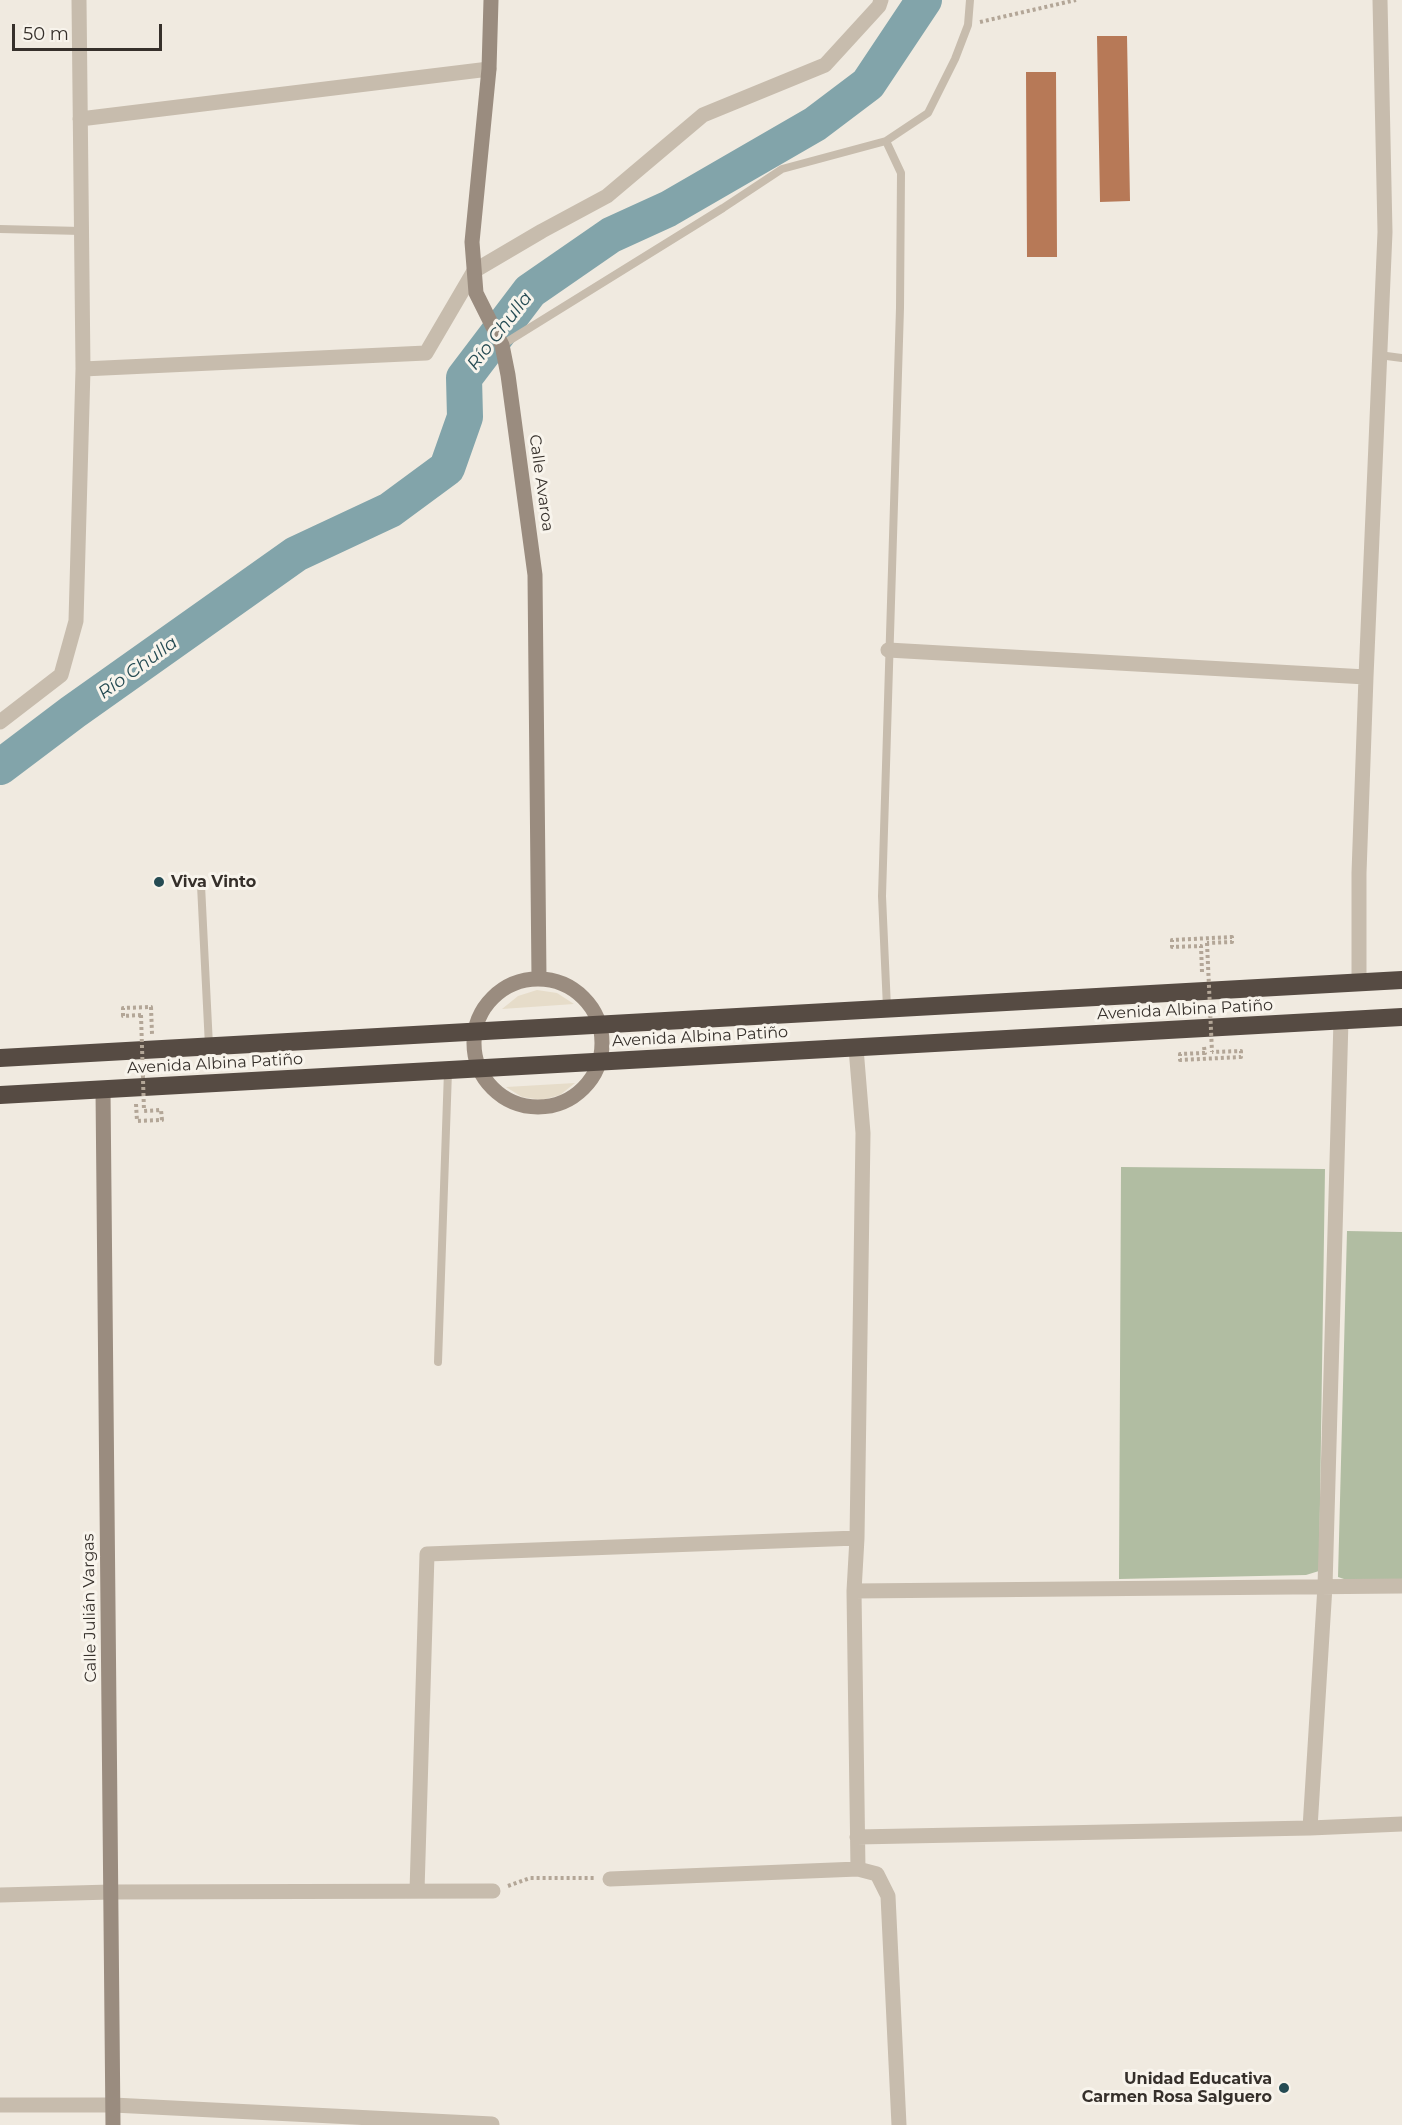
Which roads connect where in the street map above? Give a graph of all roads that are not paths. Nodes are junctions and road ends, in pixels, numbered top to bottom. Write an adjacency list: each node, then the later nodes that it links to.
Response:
1 (79, 0): 7 (street)
2 (491, 0): 6 (main road, Calle Avaroa)
3 (970, 0): 8 (lane)
4 (1380, 0): 13 (street)
5 (876, 2): 11 (street)
6 (489, 69): 7 (street); 11 (main road, Calle Avaroa)
7 (80, 119): 10 (street)
8 (886, 141): 12 (lane); 16 (lane)
9 (0, 229): 10 (lane)
10 (81, 231): 15 (street)
11 (474, 271): 12 (main road, Calle Avaroa); 15 (street)
12 (502, 344): 20 (main road, Calle Avaroa)
13 (1379, 355): 14 (lane); 17 (street)
14 (1402, 358)
15 (83, 369): 18 (street)
16 (888, 650): 17 (street); 23 (lane)
17 (1366, 677): 22 (street)
18 (0, 722)
19 (201, 885): 28 (lane)
20 (539, 978): 26 (main road); 27 (main road)
21 (1402, 980): 22 (highway, Avenida Albina Patiño)
22 (1359, 982): 23 (highway, Avenida Albina Patiño)
23 (887, 1008): 26 (highway, Avenida Albina Patiño)
24 (1402, 1017): 25 (highway, Avenida Albina Patiño)
25 (1341, 1020): 29 (highway, Avenida Albina Patiño); 38 (street)
26 (598, 1025): 27 (highway, Avenida Albina Patiño); 31 (main road)
27 (476, 1031): 28 (highway, Avenida Albina Patiño); 32 (main road)
28 (209, 1046): 30 (highway, Avenida Albina Patiño)
29 (856, 1048): 31 (highway, Avenida Albina Patiño); 37 (street)
30 (0, 1058)
31 (599, 1062): 32 (highway, Avenida Albina Patiño); 32 (main road)
32 (480, 1069): 33 (highway, Avenida Albina Patiño)
33 (448, 1071): 34 (highway, Avenida Albina Patiño); 36 (lane)
34 (103, 1090): 35 (highway, Avenida Albina Patiño); 48 (main road, Calle Julián Vargas)
35 (0, 1095)
36 (438, 1362)
37 (857, 1538): 40 (street); 46 (street)
38 (1325, 1586): 39 (street); 40 (street); 42 (street)
39 (1402, 1586)
40 (854, 1591): 43 (street)
41 (1402, 1824): 42 (street)
42 (1310, 1828): 43 (street)
43 (857, 1837): 44 (street)
44 (858, 1869): 45 (street); 54 (street)
45 (610, 1879)
46 (417, 1891): 47 (street); 48 (street)
47 (493, 1891)
48 (111, 1892): 49 (street); 51 (main road, Calle Julián Vargas)
49 (0, 1895)
50 (0, 2105): 51 (street)
51 (113, 2105): 52 (street); 53 (main road, Calle Julián Vargas)
52 (492, 2124)
53 (113, 2125)
54 (899, 2125)

